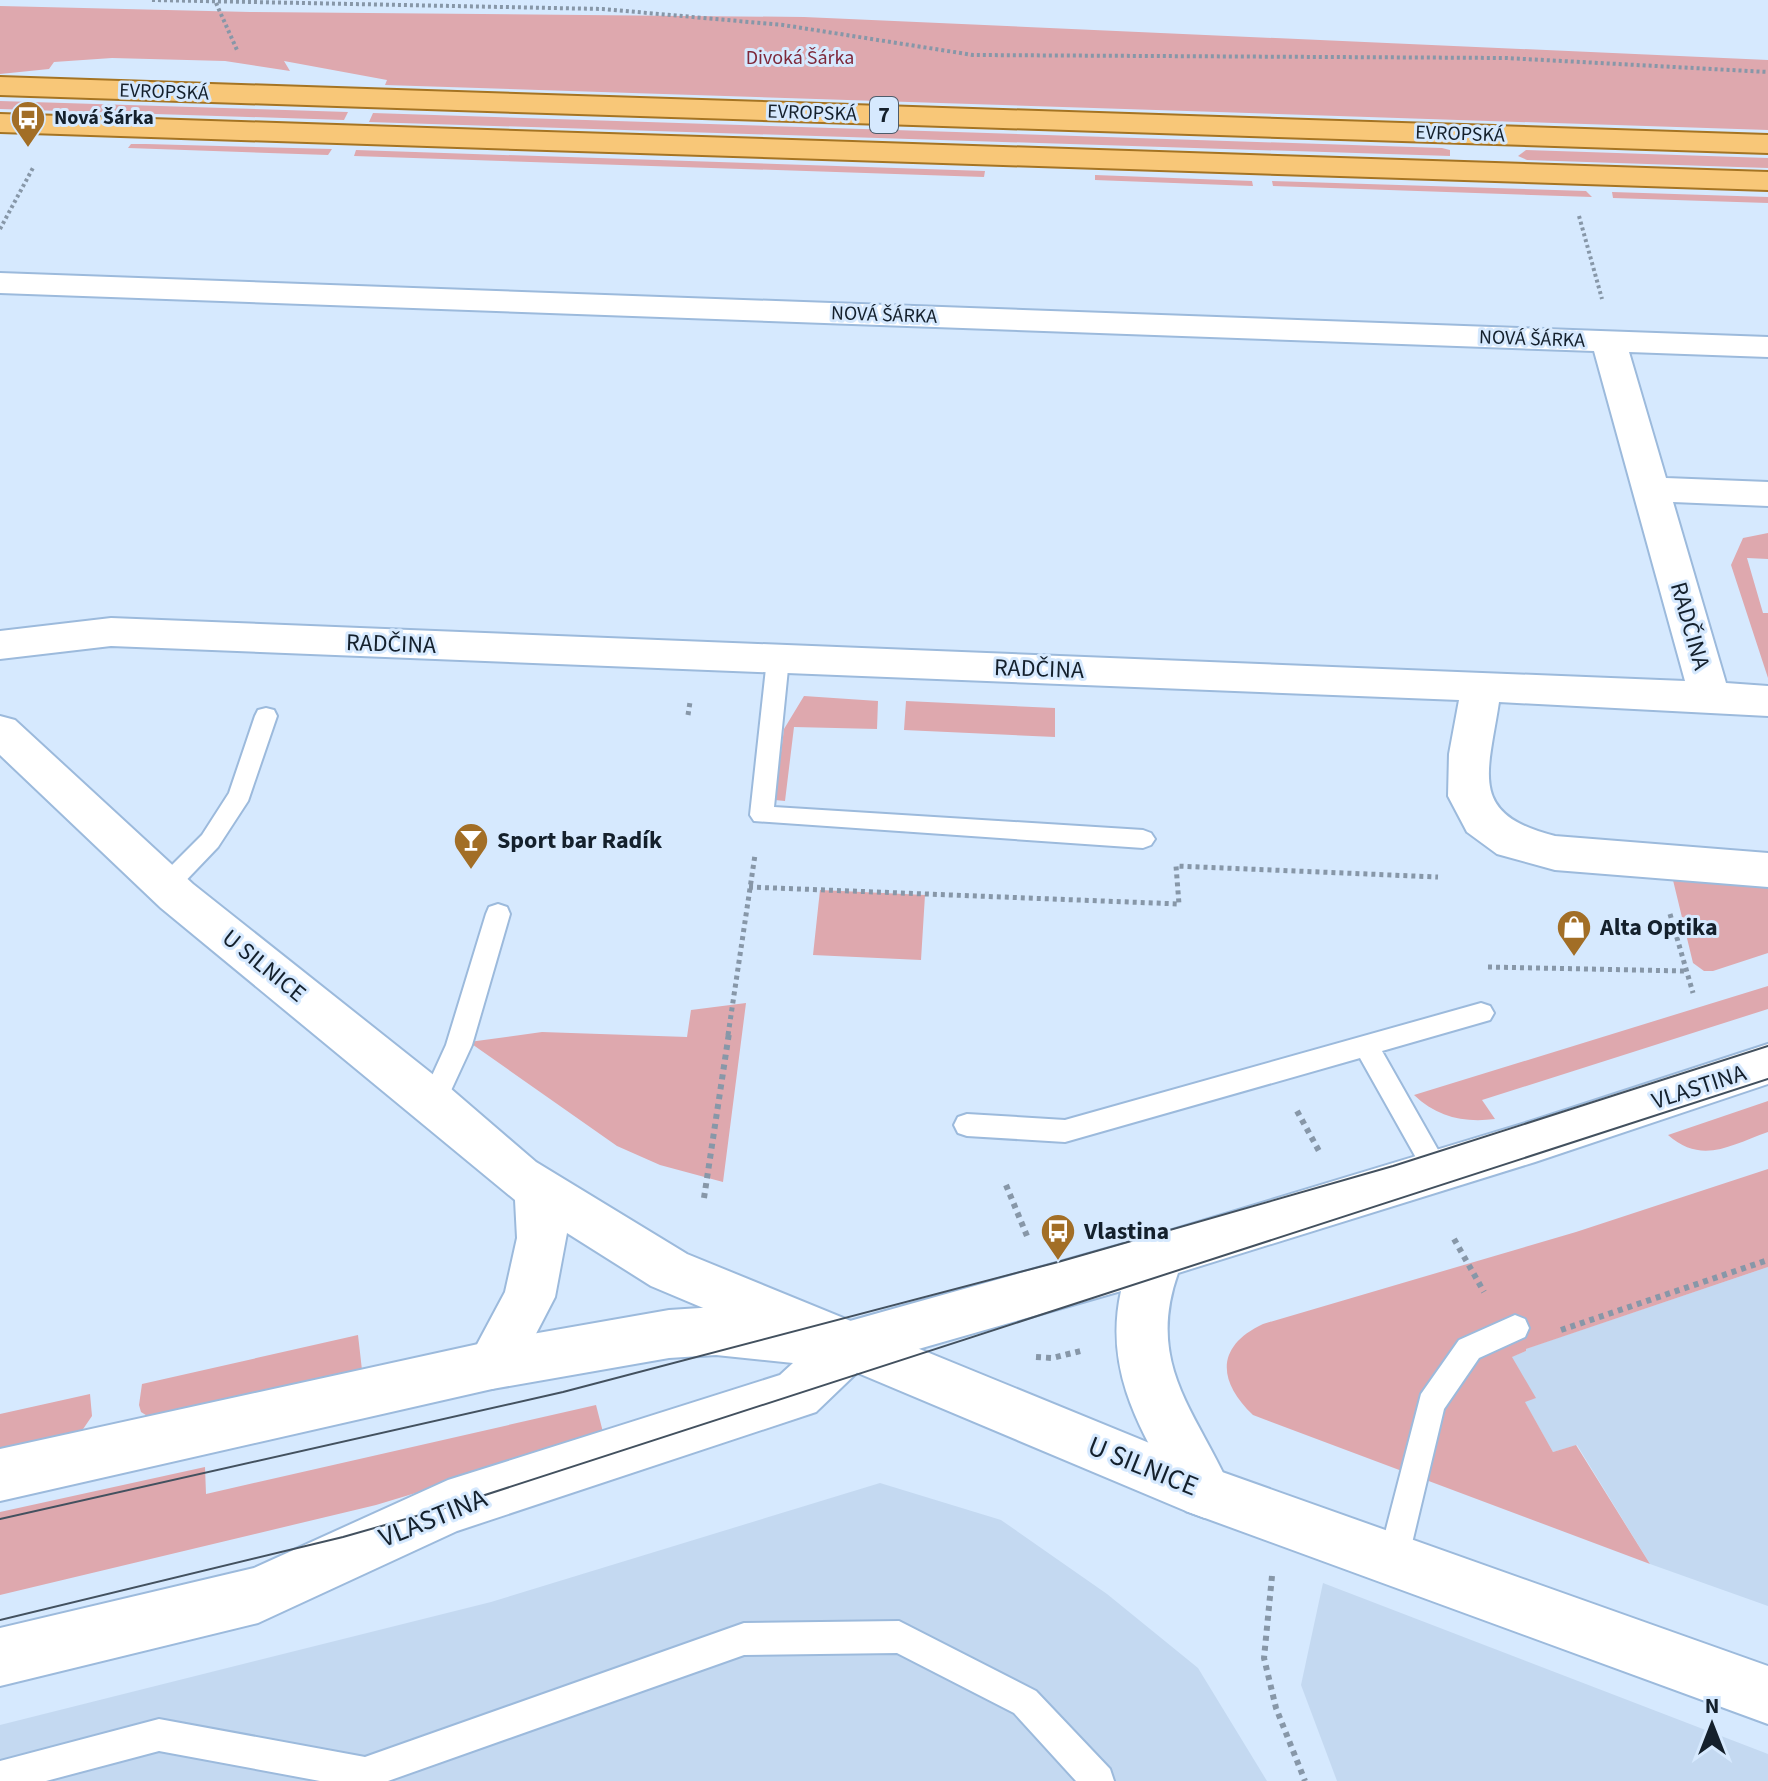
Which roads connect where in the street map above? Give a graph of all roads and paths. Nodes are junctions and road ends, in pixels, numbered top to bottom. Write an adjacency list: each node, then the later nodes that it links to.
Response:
1 (152, 0): 2 (path)
2 (218, 2): 3 (path); 4 (path)
3 (237, 51)
4 (1768, 72)
5 (0, 86): 7 (main road, EVROPSKÁ / 7)
6 (0, 123): 9 (main road, EVROPSKÁ / 7)
7 (1768, 144)
8 (36, 161): 11 (path)
9 (1768, 181)
10 (1576, 207): 13 (path)
11 (0, 229)
12 (0, 283): 13 (street, NOVÁ ŠÁRKA)
13 (1607, 325): 14 (street, NOVÁ ŠÁRKA); 15 (street, RADČINA)
14 (1768, 347)
15 (1651, 489): 16 (street); 20 (street, RADČINA)
16 (1768, 494)
17 (0, 645): 18 (street, RADČINA)
18 (778, 659): 19 (street, RADČINA); 24 (lane)
19 (1481, 687): 20 (street, RADČINA); 26 (street)
20 (1710, 696): 21 (street)
21 (1768, 701)
22 (266, 716): 29 (lane)
23 (0, 731): 29 (street, U SILNICE)
24 (1143, 839)
25 (755, 849): 30 (path)
26 (1656, 863): 27 (street); 33 (path)
27 (1768, 870)
28 (1438, 877): 30 (path)
29 (166, 886): 38 (street, U SILNICE)
30 (749, 887): 45 (path)
31 (498, 914): 38 (lane)
32 (1488, 967): 33 (path)
33 (1686, 971): 34 (path)
34 (1693, 993)
35 (1481, 1013): 36 (lane)
36 (1366, 1046): 40 (lane); 42 (lane)
37 (1768, 1064): 42 (street, VLASTINA)
38 (433, 1102): 44 (street, U SILNICE)
39 (1296, 1110): 41 (path)
40 (967, 1125)
41 (1323, 1160)
42 (1437, 1171): 48 (street, VLASTINA)
43 (1006, 1185): 47 (path)
44 (539, 1189): 51 (street, U SILNICE); 52 (street)
45 (704, 1198)
46 (1454, 1239): 50 (path)
47 (1029, 1242)
48 (1159, 1257): 51 (street, VLASTINA); 54 (street)
49 (1768, 1260): 50 (path)
50 (1511, 1330): 56 (lane)
51 (850, 1345): 52 (street, VLASTINA); 54 (street, U SILNICE); 57 (street, VLASTINA)
52 (492, 1365): 53 (street, VLASTINA)
53 (0, 1475)
54 (1205, 1492): 55 (street, U SILNICE)
55 (1283, 1520): 56 (street, U SILNICE); 62 (path)
56 (1393, 1560): 58 (street, U SILNICE)
57 (0, 1657)
58 (1768, 1695)
59 (0, 1777): 60 (lane)
60 (365, 1777): 61 (lane)
61 (1098, 1781)
62 (1305, 1781)

